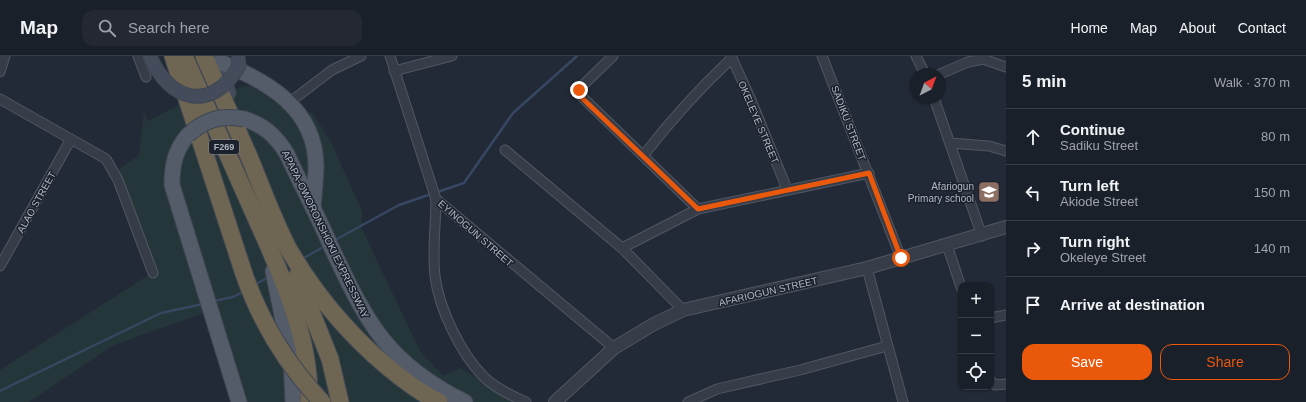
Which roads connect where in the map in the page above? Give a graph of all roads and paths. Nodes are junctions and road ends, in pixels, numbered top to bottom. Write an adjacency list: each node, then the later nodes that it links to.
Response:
1 (5, 56): 21 (street)
2 (138, 56): 22 (street)
3 (150, 56): 8 (main road, bridge)
4 (168, 56): 23 (highway)
5 (173, 56): 23 (highway)
6 (184, 56): 39 (highway, F269)
7 (204, 56): 29 (highway, F269)
8 (238, 56)
9 (361, 56): 25 (street)
10 (390, 56): 19 (street, EYINOGUN STREET)
11 (452, 56): 19 (street)
12 (613, 56): 32 (street)
13 (822, 56): 33 (street, SADIKU STREET)
14 (916, 56): 18 (street)
15 (731, 57): 32 (street); 34 (street, OKELEYE STREET)
16 (218, 59): 25 (main road); 29 (main road)
17 (1006, 67): 20 (street)
18 (922, 68)
19 (394, 71): 35 (street, EYINOGUN STREET)
20 (946, 71)
21 (0, 72)
22 (146, 77)
23 (182, 87): 59 (highway, bridge)
24 (0, 99): 27 (street)
25 (290, 102): 36 (main road)
26 (936, 104): 28 (street)
27 (71, 139): 44 (street, ALAO STREET); 46 (street)
28 (950, 143): 31 (street); 40 (street)
29 (244, 146): 39 (highway, F269)
30 (505, 150): 42 (street)
31 (1006, 151)
32 (643, 156): 37 (street)
33 (869, 173): 34 (street); 43 (street, SADIKU STREET)
34 (787, 189): 37 (street)
35 (436, 199): 53 (street, EYINOGUN STREET); 63 (street)
36 (312, 209): 56 (main road, APAPA-OWORONSHOKI EXPRESSWAY, bridge); 62 (main road, APAPA-OWORONSHOKI EXPRESSWAY)
37 (698, 209): 42 (street)
38 (1006, 227): 40 (street, AFARIOGUN STREET)
39 (272, 234): 47 (highway)
40 (982, 236): 41 (street, AFARIOGUN STREET)
41 (947, 245): 43 (street, AFARIOGUN STREET); 48 (street)
42 (622, 248): 49 (street)
43 (901, 258): 45 (street, AFARIOGUN STREET)
44 (0, 266)
45 (867, 268): 49 (street, AFARIOGUN STREET); 52 (street)
46 (153, 273)
47 (290, 278): 57 (main road); 58 (highway); 60 (highway); 61 (highway)
48 (959, 282)
49 (683, 310): 53 (street, AFARIOGUN STREET)
50 (1006, 316): 51 (street)
51 (994, 318)
52 (888, 346): 65 (street); 66 (street)
53 (614, 348): 64 (street, AFARIOGUN STREET)
54 (994, 384): 55 (street)
55 (1006, 384)
56 (239, 402)
57 (293, 402)
58 (309, 402)
59 (322, 402)
60 (340, 402)
61 (439, 402)
62 (465, 402)
63 (526, 402)
64 (555, 402)
65 (688, 402)
66 (903, 402)

